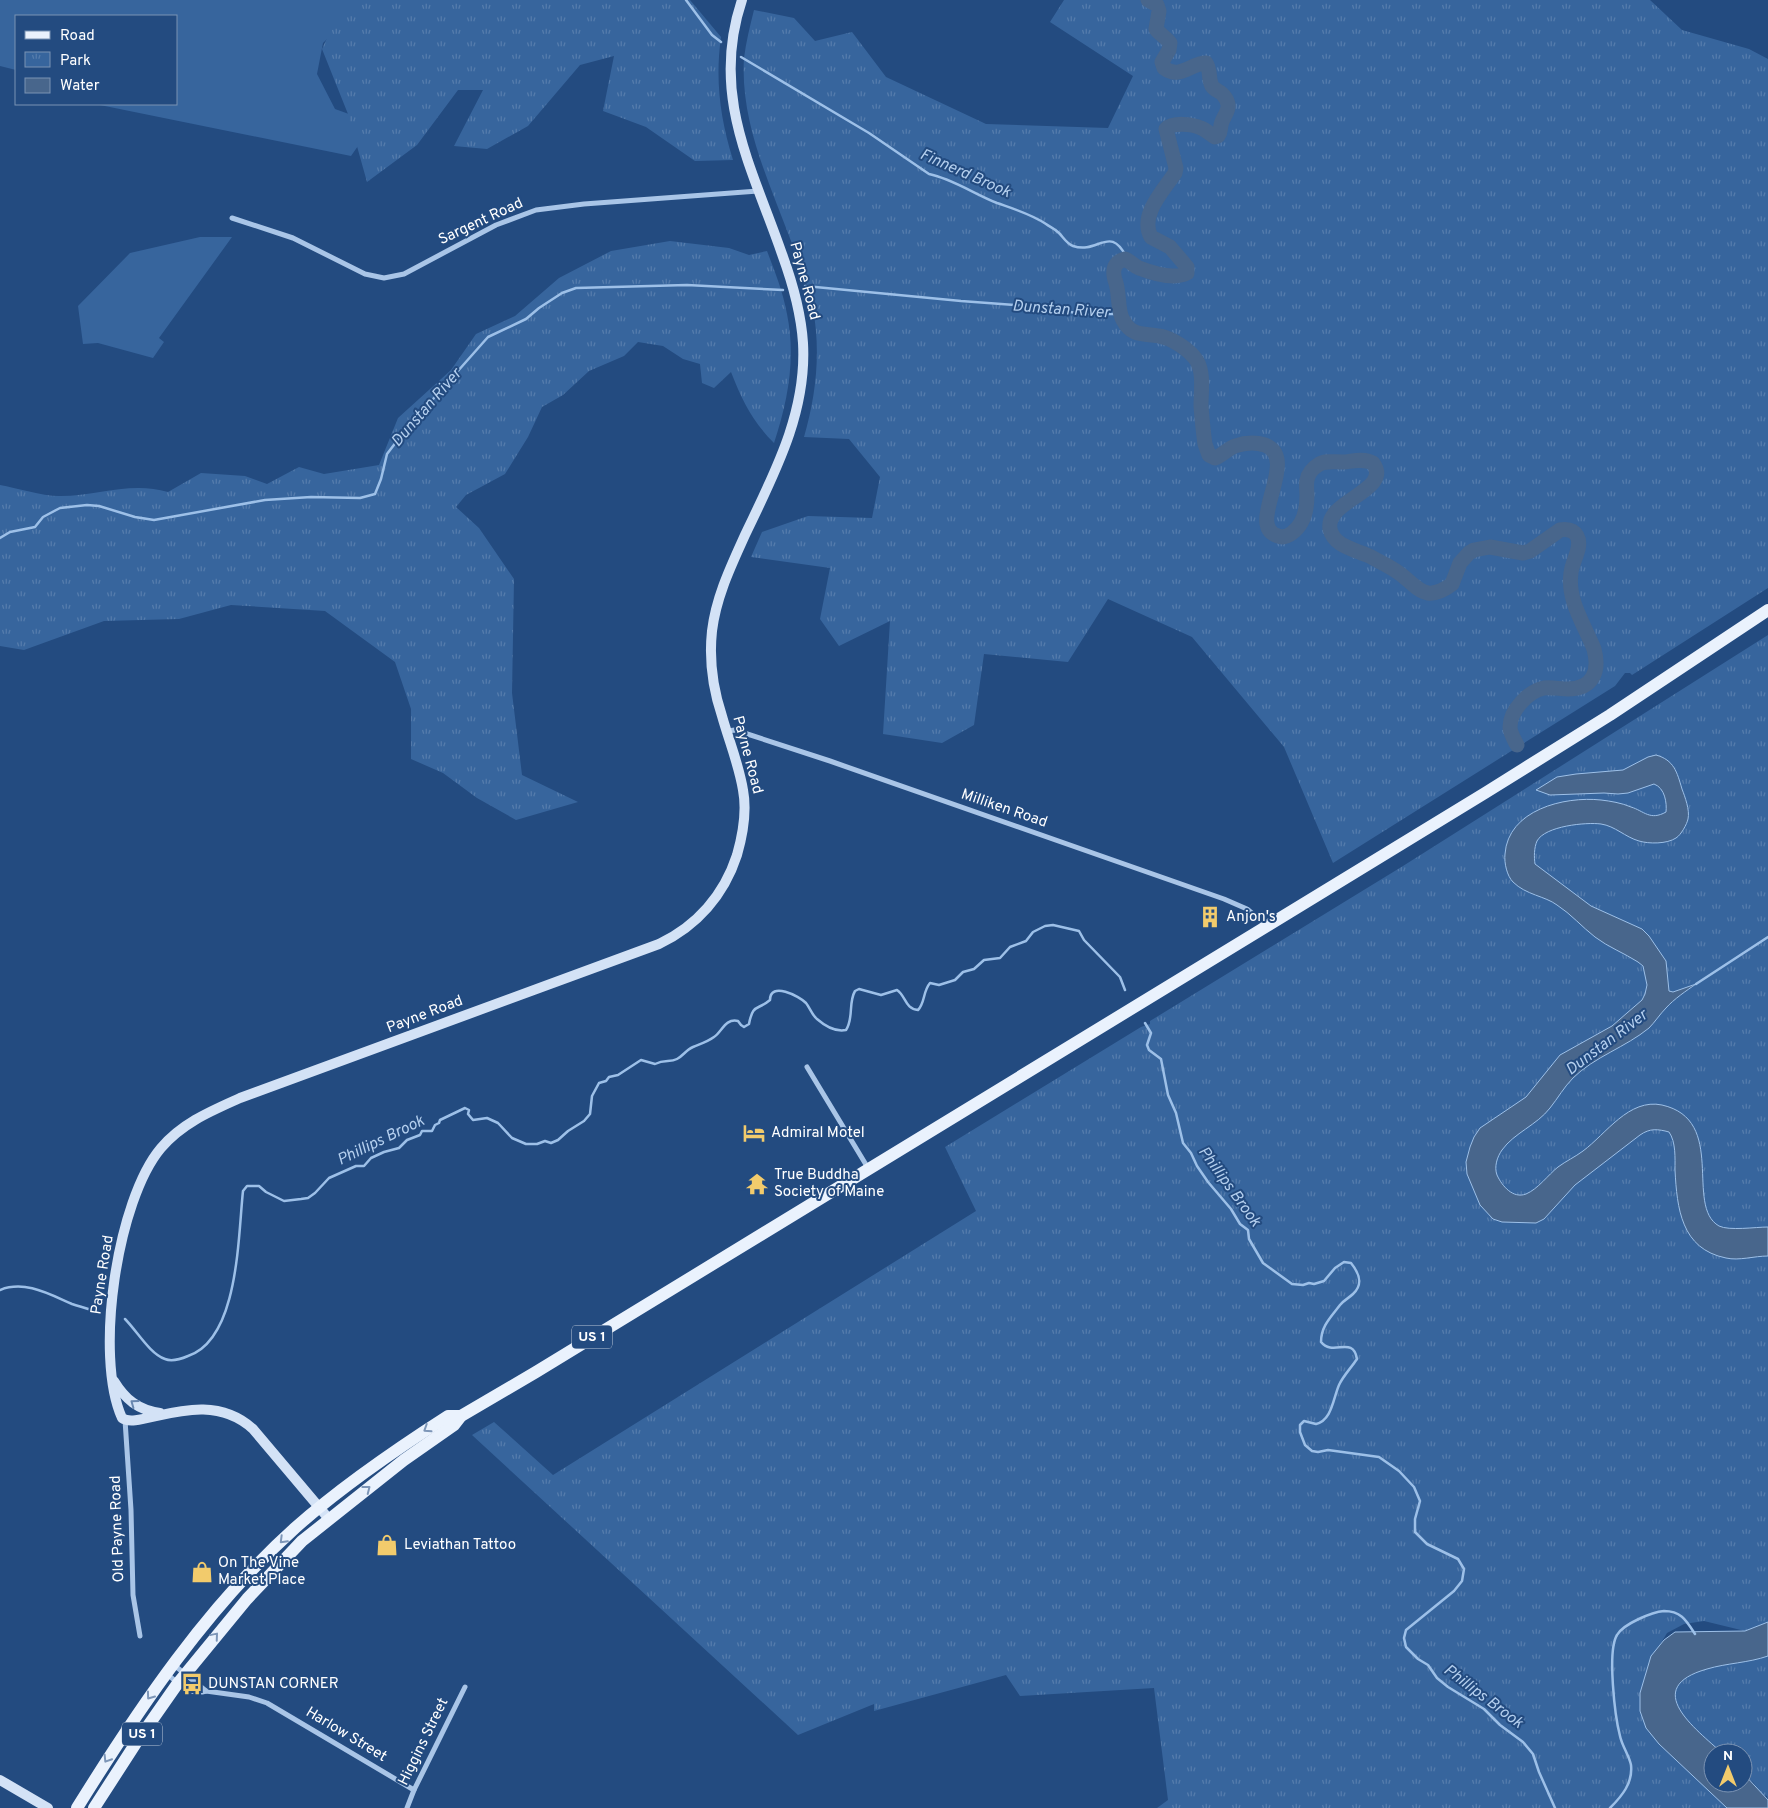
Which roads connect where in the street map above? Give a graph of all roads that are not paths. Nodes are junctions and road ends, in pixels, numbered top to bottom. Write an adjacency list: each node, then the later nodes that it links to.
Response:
1 (742, 0): 2 (main road, Payne Road)
2 (758, 191): 3 (street, Sargent Road); 5 (main road, Payne Road)
3 (232, 218)
4 (1768, 610): 6 (main road, US 1)
5 (726, 731): 6 (street, Milliken Road); 9 (main road, Payne Road)
6 (1267, 926): 8 (main road, US 1)
7 (807, 1067): 8 (street)
8 (868, 1168): 11 (main road, US 1)
9 (112, 1377): 10 (main road, one-way to 9); 12 (main road, Payne Road)
10 (166, 1413): 12 (main road); 13 (main road)
11 (460, 1416): 13 (main road, US 1, one-way to 13); 14 (main road, US 1, one-way to 11)
12 (125, 1420): 15 (street, Old Payne Road)
13 (319, 1507): 14 (main road); 16 (main road, US 1, one-way to 16)
14 (329, 1518): 17 (main road, US 1, one-way to 14)
15 (140, 1636)
16 (170, 1669): 17 (street, Harlow Street); 17 (street, Harlow Street); 24 (main road, US 1, one-way to 24)
17 (182, 1678): 19 (street, Harlow Street); 19 (street, Harlow Street); 22 (main road, US 1)
18 (466, 1687): 21 (street, Higgins Street)
19 (206, 1691): 21 (street, Harlow Street)
20 (0, 1780): 23 (main road)
21 (414, 1790): 26 (street, Higgins Street)
22 (102, 1802): 25 (main road, US 1)
23 (48, 1808)
24 (77, 1808)
25 (94, 1808)
26 (407, 1808)

